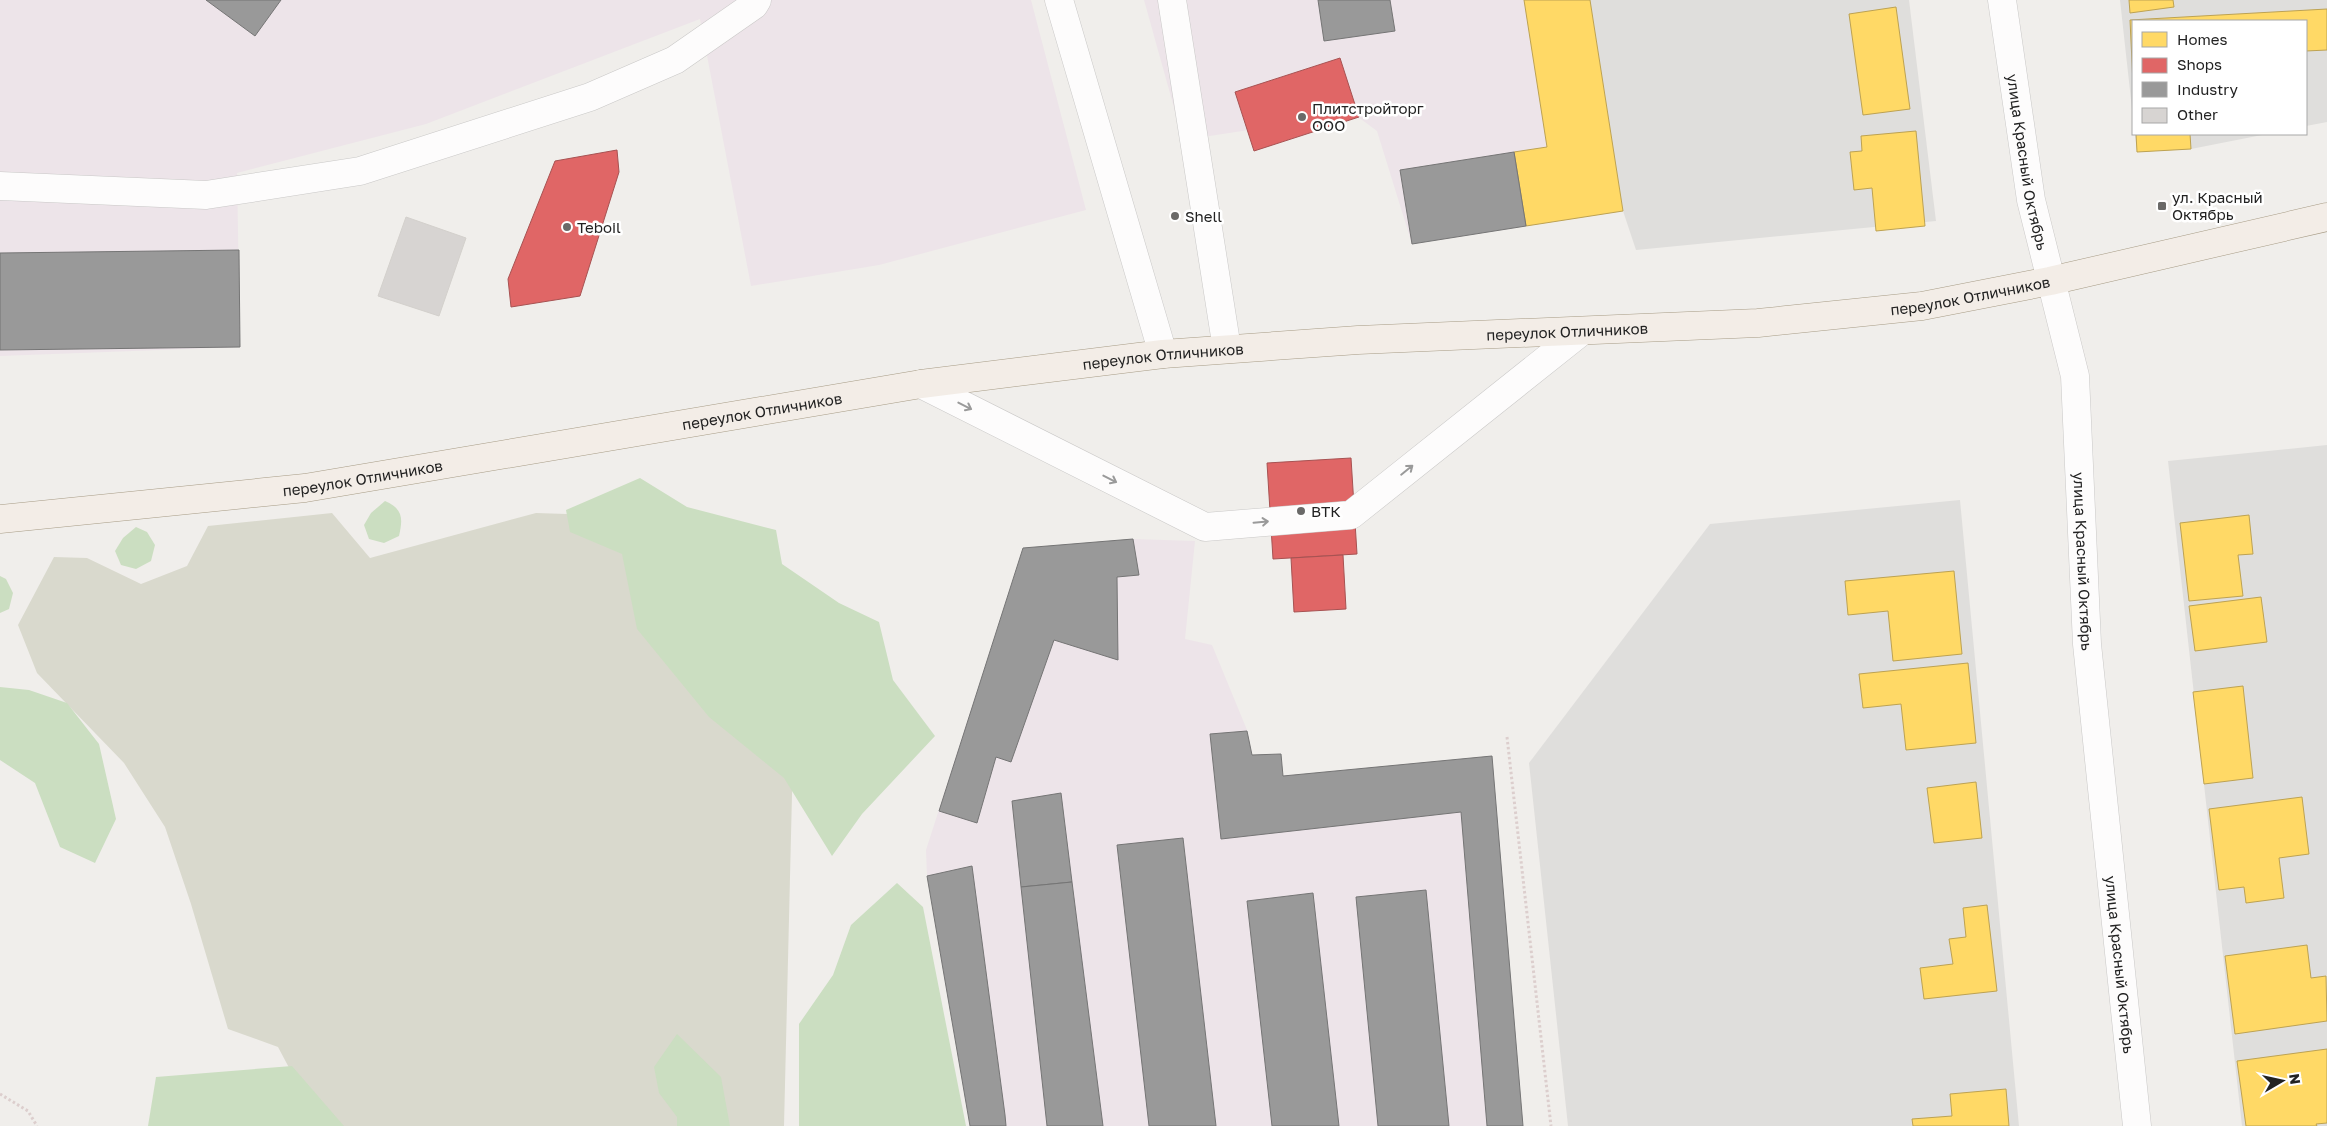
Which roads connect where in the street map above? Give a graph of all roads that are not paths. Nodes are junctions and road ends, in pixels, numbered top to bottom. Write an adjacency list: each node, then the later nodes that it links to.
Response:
1 (757, 0): 5 (street)
2 (1059, 0): 10 (street)
3 (1172, 0): 9 (street)
4 (2002, 0): 7 (street, улица Красный Октябрь)
5 (0, 186)
6 (2327, 217): 7 (main road, переулок Отличников)
7 (2050, 281): 8 (main road, переулок Отличников); 13 (street, улица Красный Октябрь)
8 (1582, 331): 9 (main road, переулок Отличников); 11 (street, one-way to 8)
9 (1227, 349): 10 (main road, переулок Отличников)
10 (1163, 354): 11 (main road, переулок Отличников)
11 (921, 384): 12 (main road, переулок Отличников)
12 (0, 519)
13 (2137, 1126)

